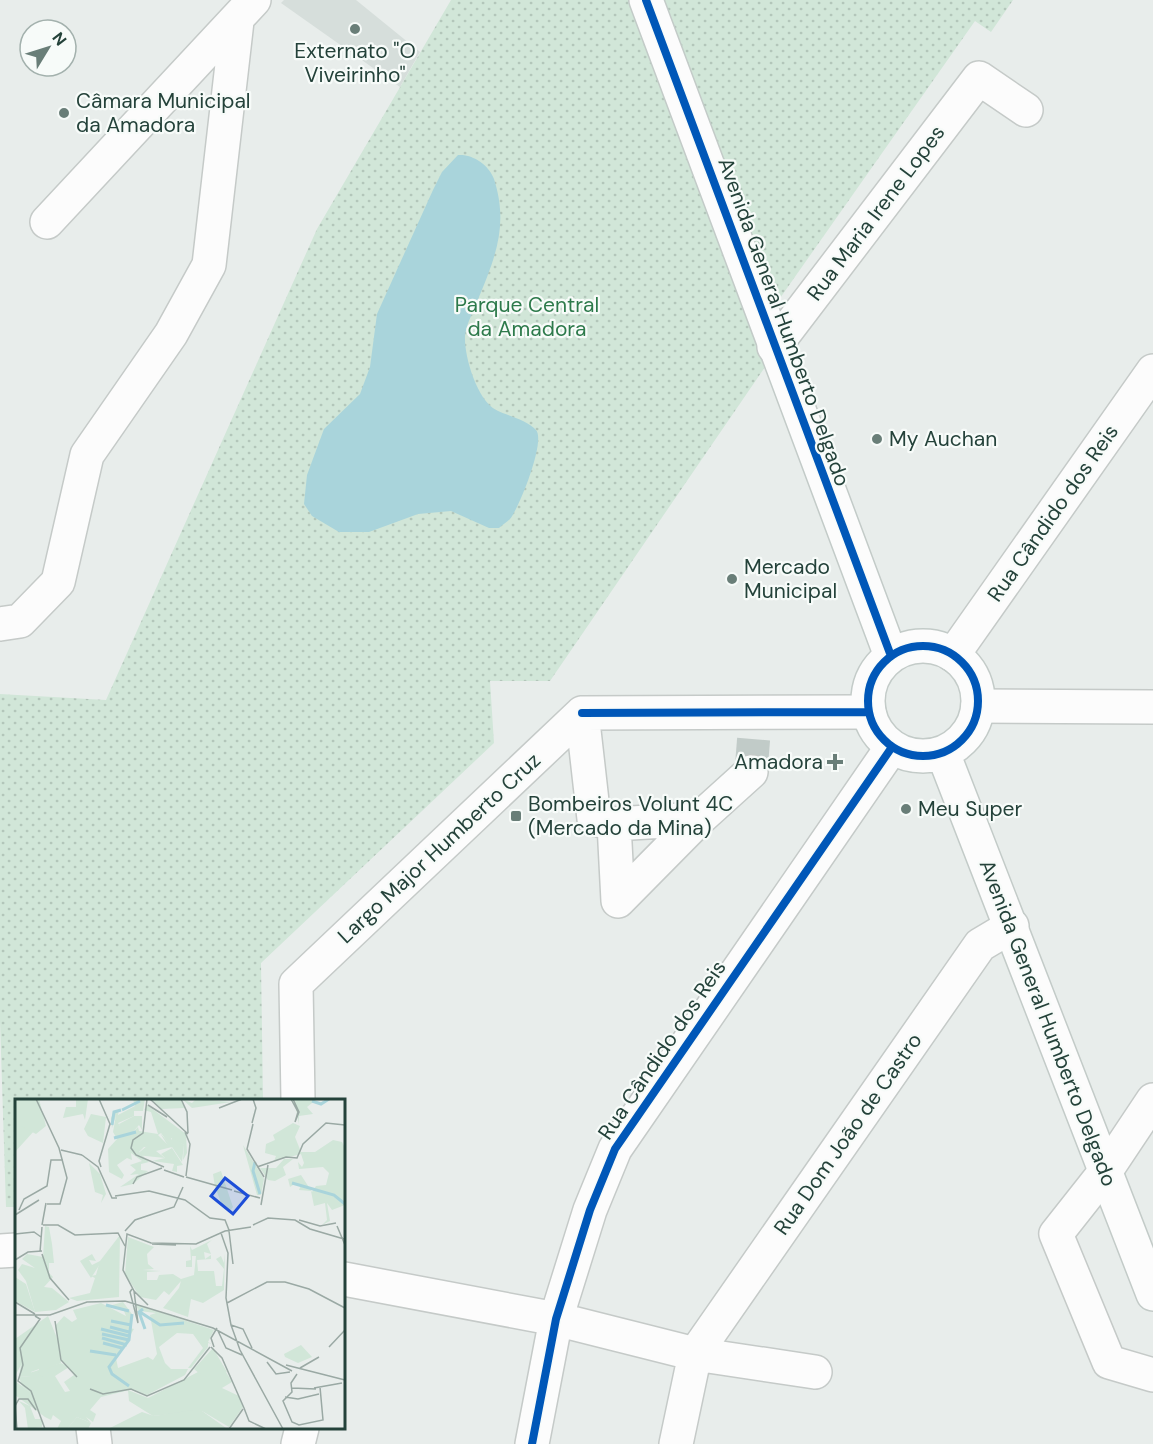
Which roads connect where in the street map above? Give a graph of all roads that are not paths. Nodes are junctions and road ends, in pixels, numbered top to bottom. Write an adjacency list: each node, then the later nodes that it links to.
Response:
1 (646, 0): 5 (street, Avenida General Humberto Delgado)
2 (245, 10): 4 (street); 7 (street)
3 (1026, 110): 5 (street, Rua Maria Irene Lopes)
4 (47, 222)
5 (774, 347): 9 (street, Avenida General Humberto Delgado)
6 (1153, 371): 8 (street, Rua Cândido dos Reis)
7 (0, 624)
8 (953, 655): 9 (street); 10 (street)
9 (891, 656): 12 (street)
10 (978, 706): 11 (street); 15 (street)
11 (1153, 707)
12 (869, 712): 13 (street); 14 (street)
13 (582, 713): 18 (street); 20 (street, Largo Major Humberto Cruz)
14 (892, 747): 15 (street); 27 (street, Rua Cândido dos Reis)
15 (943, 753): 19 (street, Avenida General Humberto Delgado)
16 (751, 772): 17 (street)
17 (699, 819): 18 (street); 18 (street)
18 (614, 824)
19 (1012, 926): 22 (street, Avenida General Humberto Delgado); 28 (street, Rua Dom João de Castro)
20 (298, 1099)
21 (1153, 1100): 22 (street)
22 (1105, 1172): 26 (street, Avenida General Humberto Delgado); 30 (street)
23 (15, 1250): 24 (street)
24 (0, 1251)
25 (345, 1279): 27 (street)
26 (1153, 1294)
27 (556, 1319): 28 (street); 35 (street, Rua Cândido dos Reis)
28 (695, 1354): 29 (street); 36 (street)
29 (815, 1372)
30 (1153, 1375)
31 (93, 1429): 33 (street)
32 (302, 1429): 34 (street)
33 (95, 1444)
34 (298, 1444)
35 (532, 1444)
36 (676, 1444)

